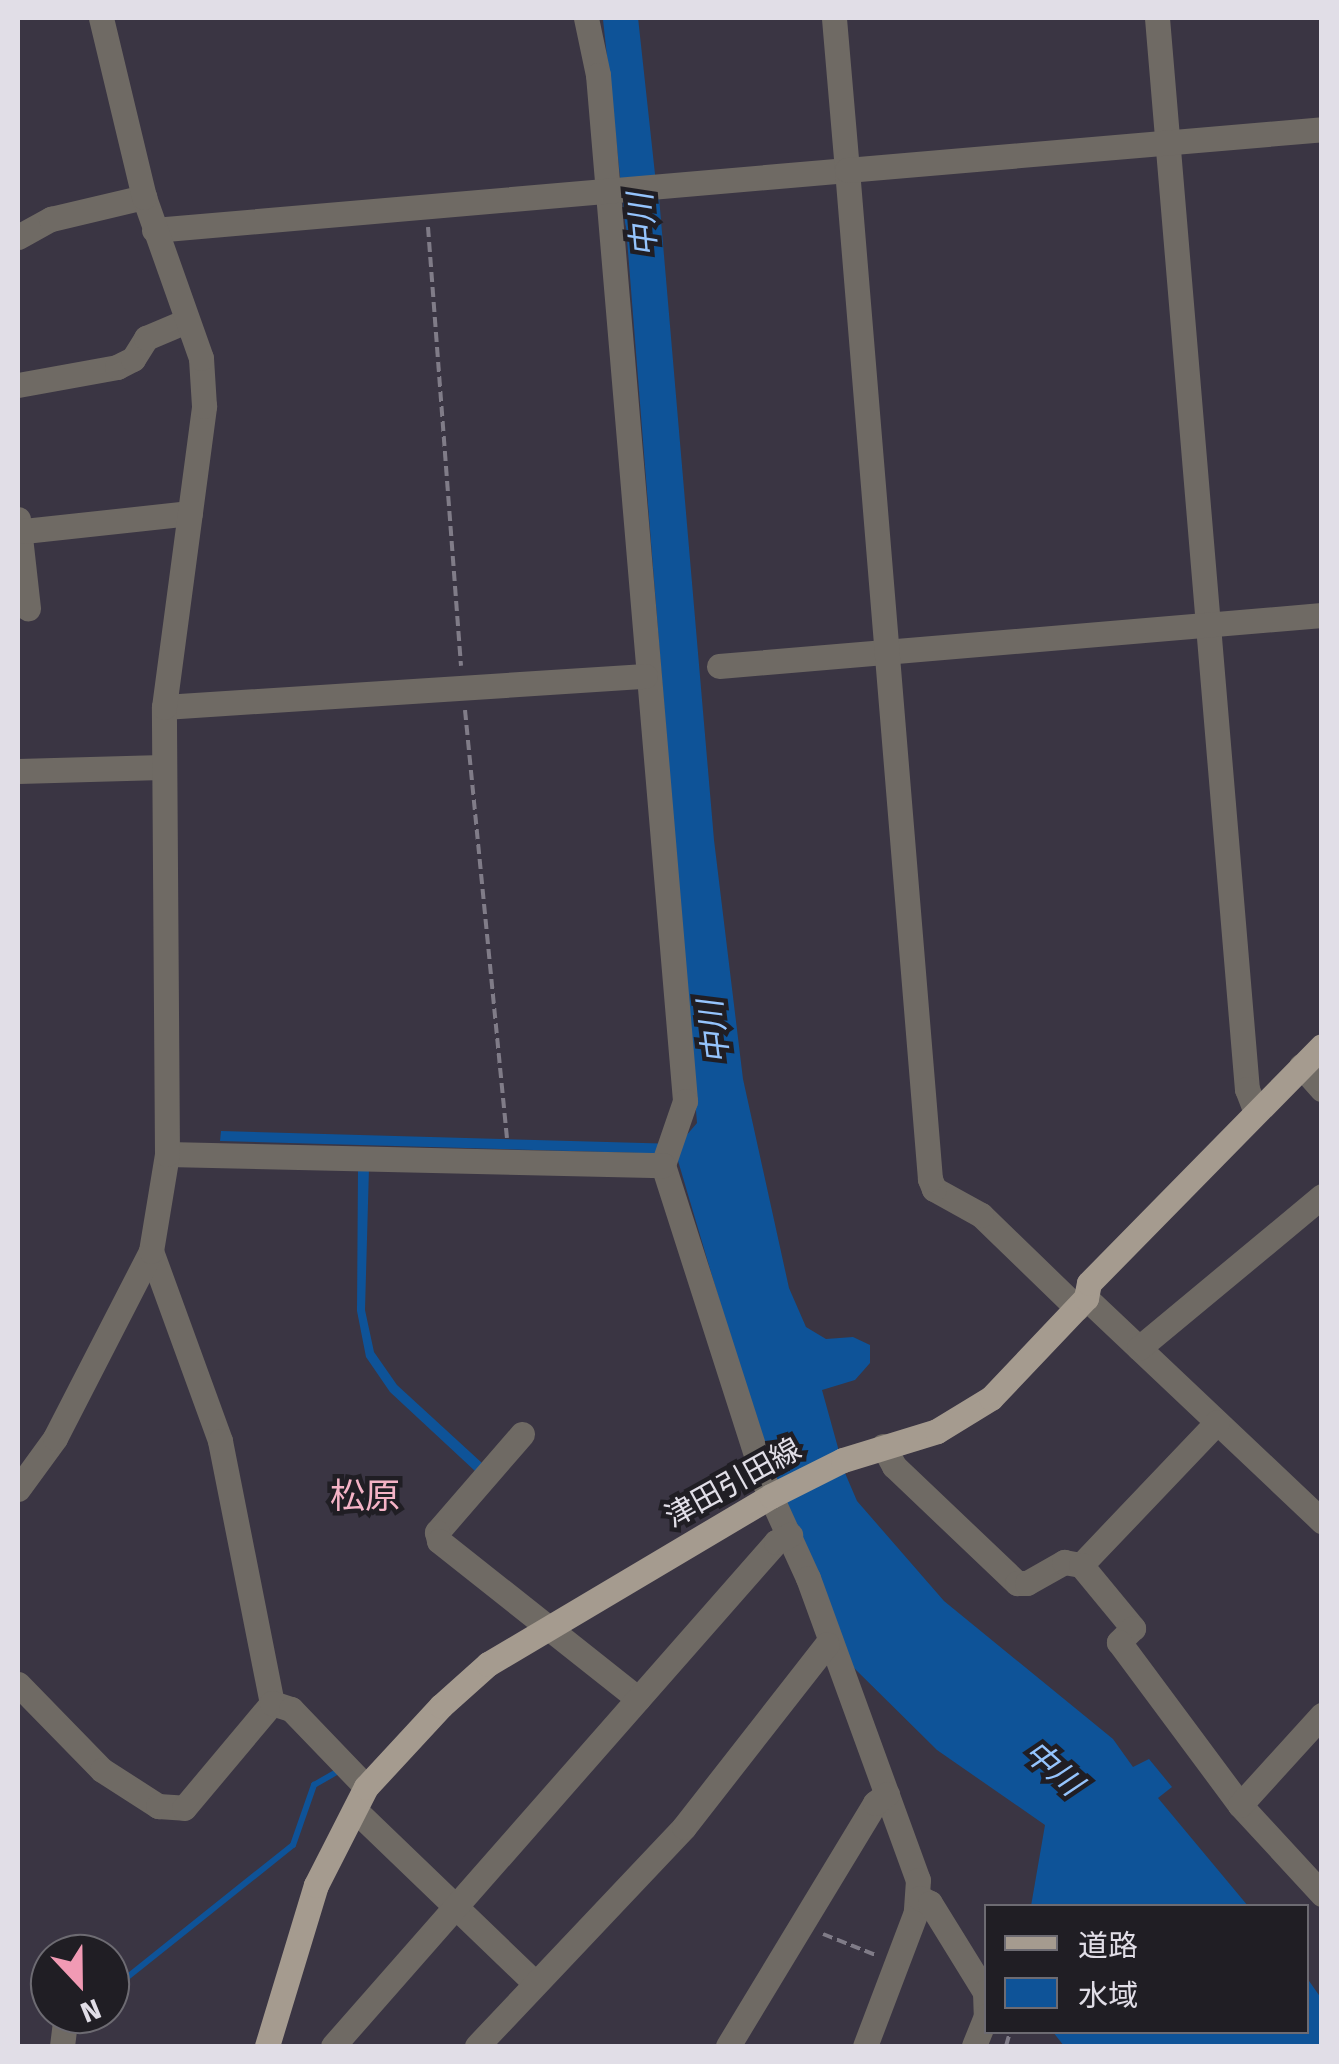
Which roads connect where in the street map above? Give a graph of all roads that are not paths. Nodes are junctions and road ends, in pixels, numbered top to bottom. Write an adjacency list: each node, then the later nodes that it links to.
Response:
1 (101, 18): 9 (street)
2 (586, 18): 8 (street)
3 (834, 18): 7 (street)
4 (1157, 18): 6 (street)
5 (1322, 129): 6 (street)
6 (1169, 142): 7 (street); 18 (street)
7 (847, 170): 8 (street); 19 (street)
8 (612, 190): 10 (street); 21 (street)
9 (144, 197): 10 (street); 11 (street)
10 (154, 230): 12 (street)
11 (18, 237)
12 (186, 322): 13 (street); 14 (street)
13 (18, 385)
14 (190, 513): 15 (street); 22 (street)
15 (21, 525): 16 (street)
16 (28, 608)
17 (1322, 615): 18 (street)
18 (1208, 624): 19 (street); 28 (street)
19 (888, 651): 20 (street); 33 (street)
20 (719, 666)
21 (645, 676): 22 (street); 30 (street)
22 (164, 707): 23 (street)
23 (162, 767): 24 (street); 29 (street)
24 (18, 771)
25 (1322, 1046): 26 (main road, 津田引田線)
26 (1301, 1066): 27 (street); 28 (main road, 津田引田線)
27 (1322, 1089)
28 (1255, 1110): 33 (main road, 津田引田線)
29 (167, 1154): 30 (street); 32 (street)
30 (663, 1165): 39 (street)
31 (1322, 1196): 34 (street)
32 (152, 1251): 38 (street); 47 (street)
33 (1081, 1303): 34 (street); 37 (main road, 津田引田線)
34 (1138, 1348): 35 (street)
35 (1218, 1422): 40 (street); 42 (street)
36 (522, 1434): 43 (street)
37 (883, 1446): 39 (main road, 津田引田線); 42 (street)
38 (18, 1489)
39 (774, 1494): 41 (street); 43 (main road, 津田引田線)
40 (1322, 1521)
41 (790, 1535): 44 (street); 46 (street)
42 (1081, 1565): 51 (street)
43 (547, 1628): 46 (street); 50 (main road, 津田引田線)
44 (828, 1644): 49 (street); 55 (street)
45 (18, 1684): 47 (street)
46 (638, 1699): 54 (street)
47 (272, 1703): 50 (street)
48 (1322, 1715): 51 (street)
49 (887, 1794): 53 (street); 61 (street)
50 (360, 1799): 54 (street); 58 (main road, 津田引田線)
51 (1240, 1805): 52 (street)
52 (1322, 1894)
53 (920, 1898): 56 (street); 62 (street)
54 (458, 1904): 55 (street); 59 (street)
55 (535, 1983): 60 (street)
56 (984, 1990)
57 (984, 2021): 63 (street)
58 (267, 2046)
59 (333, 2046)
60 (477, 2046)
61 (728, 2046)
62 (865, 2046)
63 (974, 2046)

